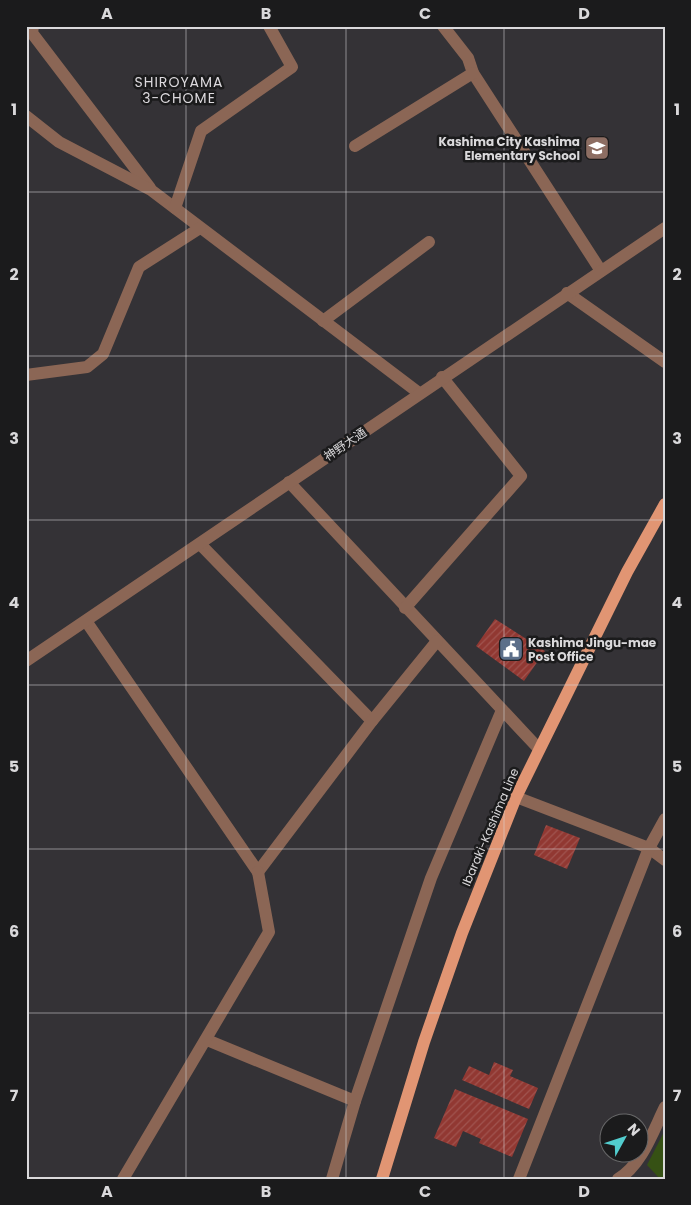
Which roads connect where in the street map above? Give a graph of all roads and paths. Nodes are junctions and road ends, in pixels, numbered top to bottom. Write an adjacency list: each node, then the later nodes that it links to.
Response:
1 (33, 26): 7 (street)
2 (269, 26): 8 (street)
3 (443, 26): 4 (street)
4 (473, 73): 6 (street); 12 (street)
5 (26, 116): 7 (street)
6 (355, 146)
7 (151, 190): 8 (street)
8 (175, 208): 9 (street)
9 (200, 228): 14 (street); 16 (street)
10 (665, 228): 12 (street, 神野大通)
11 (429, 242): 14 (street)
12 (601, 270): 13 (street, 神野大通)
13 (567, 293): 15 (street); 17 (street, 神野大通)
14 (323, 321): 18 (street)
15 (665, 362)
16 (26, 375)
17 (442, 377): 18 (street, 神野大通); 22 (street)
18 (419, 393): 19 (street, 神野大通)
19 (289, 482): 21 (street, 神野大通); 22 (street)
20 (665, 504): 28 (main road, Ibaraki-Kashima Line)
21 (200, 544): 23 (street, 神野大通); 27 (street)
22 (406, 608): 24 (street)
23 (86, 621): 25 (street, 神野大通); 33 (street)
24 (437, 642): 26 (street); 27 (street)
25 (26, 661)
26 (502, 710): 28 (street); 35 (street)
27 (372, 720): 33 (street)
28 (539, 749): 29 (main road, Ibaraki-Kashima Line)
29 (516, 797): 31 (street); 37 (main road, Ibaraki-Kashima Line)
30 (665, 818): 31 (street)
31 (649, 848): 32 (street); 40 (street)
32 (665, 860)
33 (258, 872): 34 (street)
34 (207, 1040): 35 (street); 38 (street)
35 (354, 1101): 39 (street)
36 (665, 1107): 41 (street)
37 (383, 1178)
38 (123, 1179)
39 (332, 1179)
40 (519, 1179)
41 (618, 1179)

